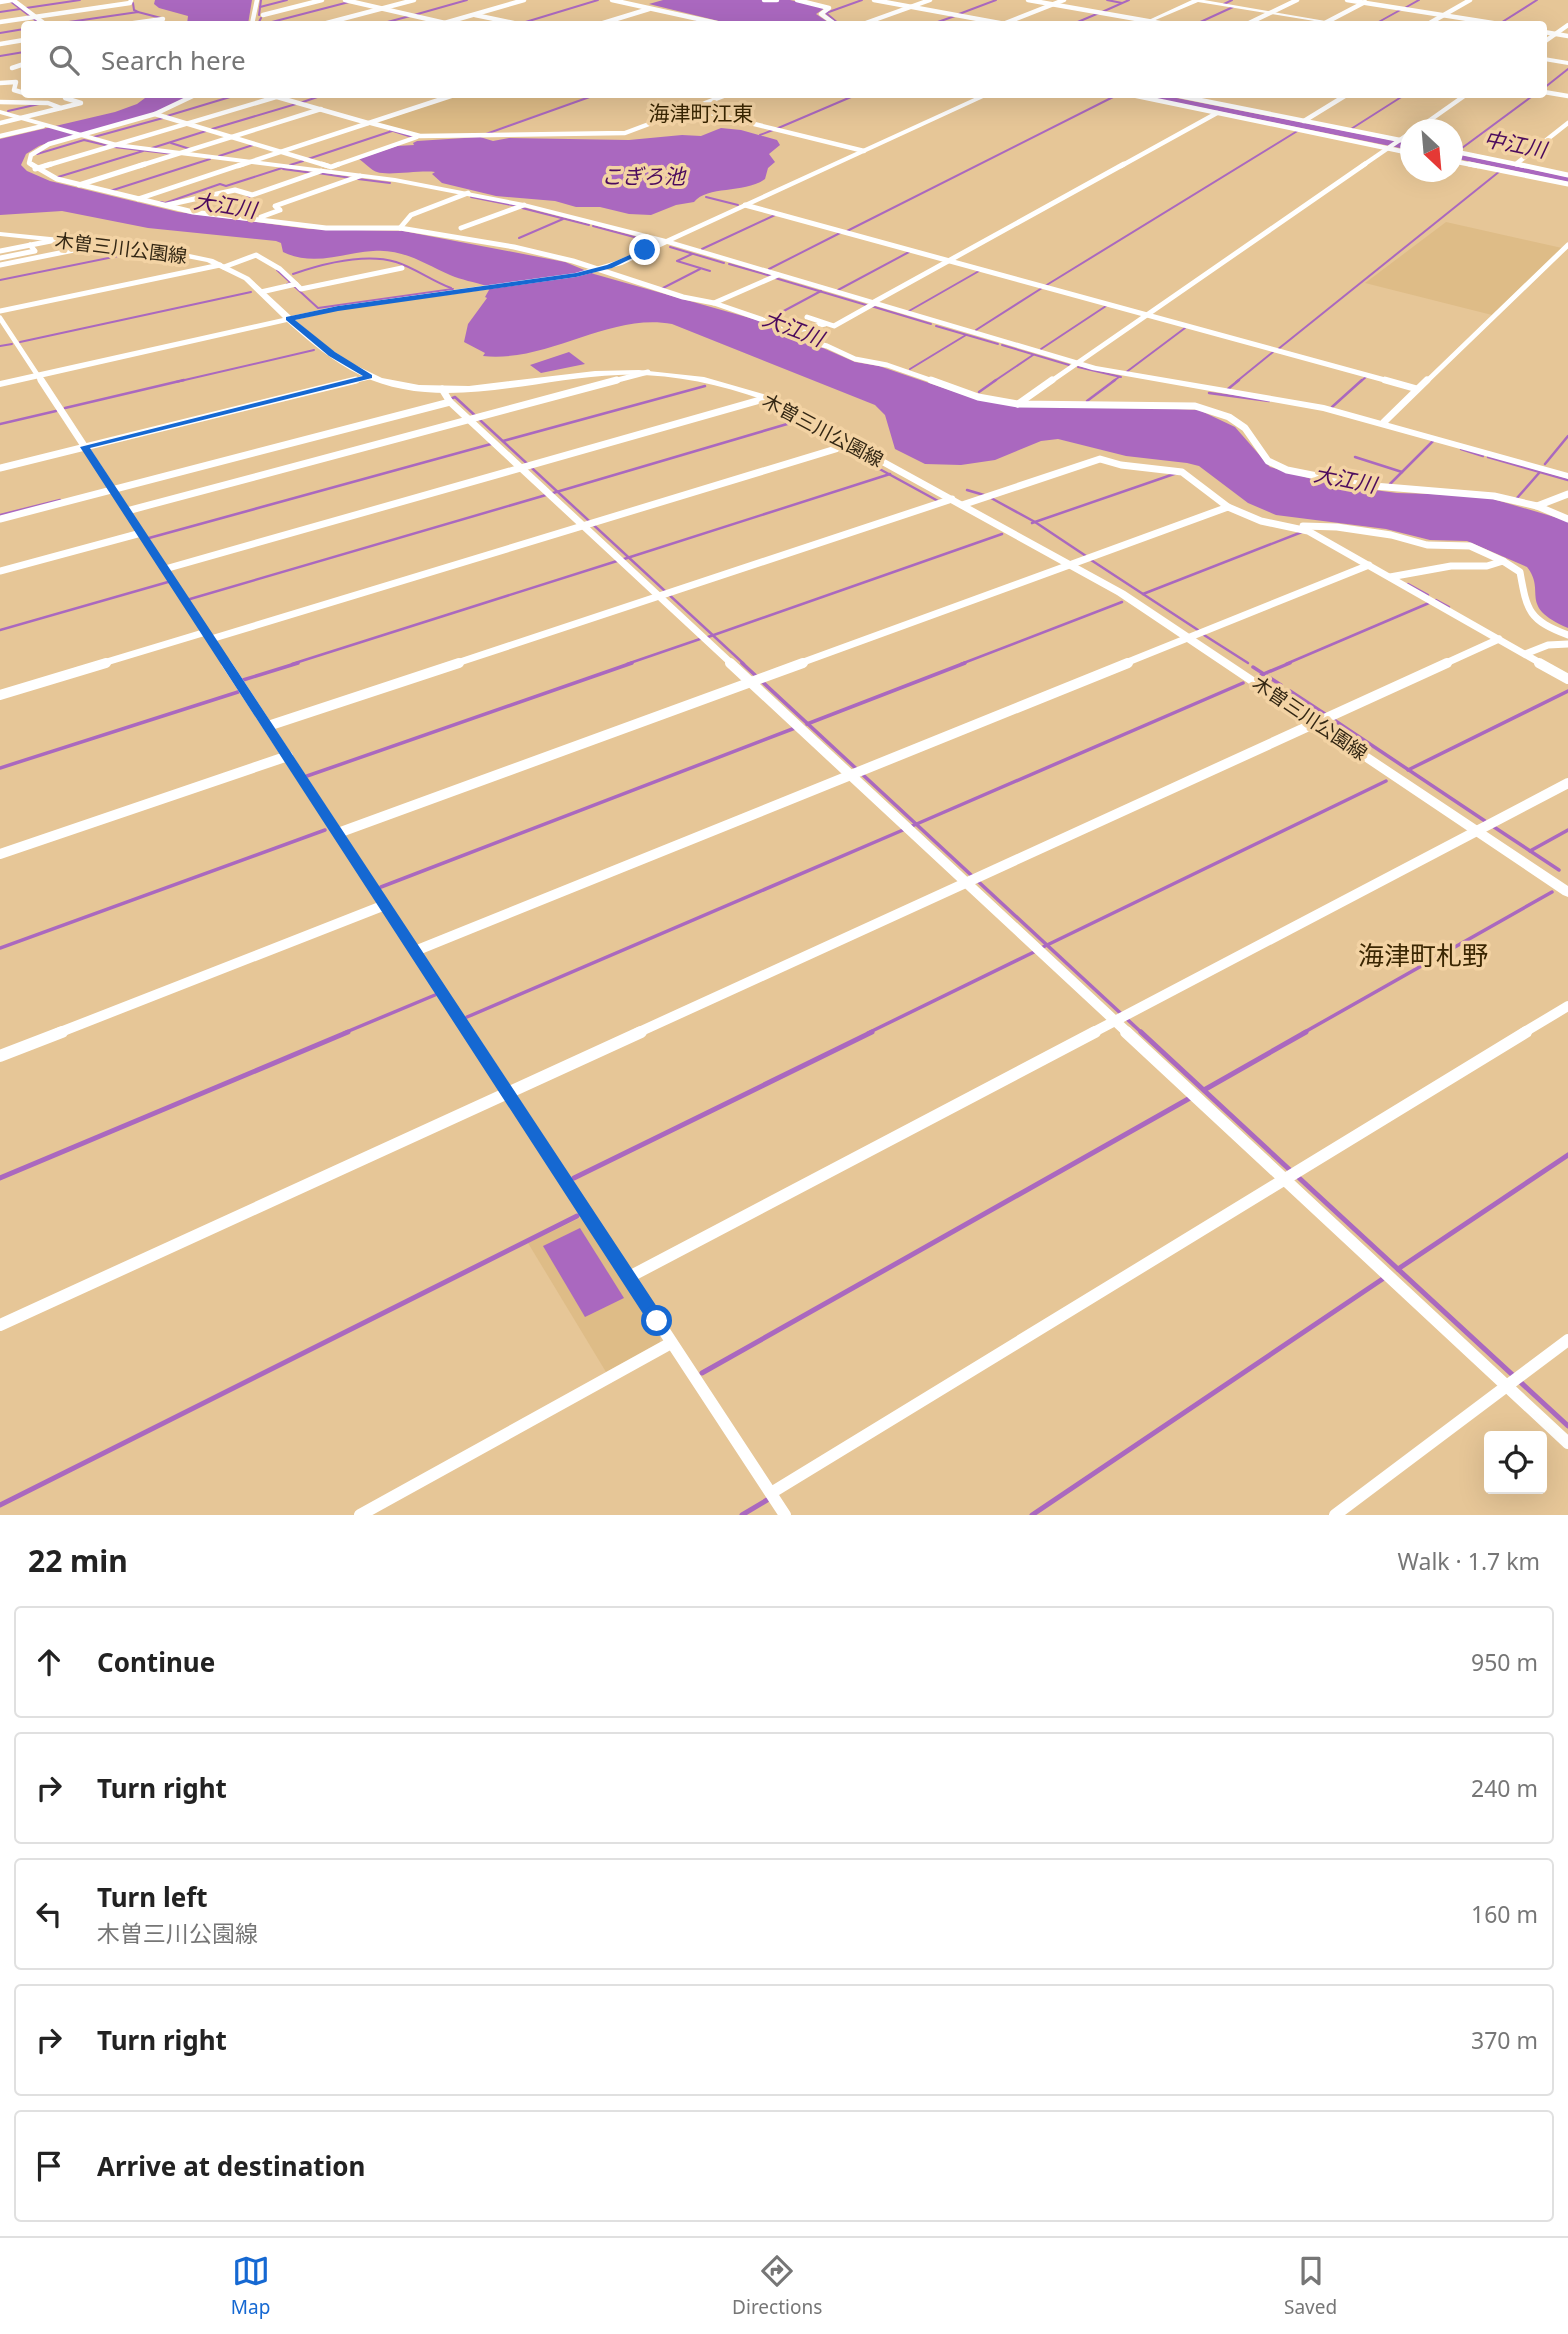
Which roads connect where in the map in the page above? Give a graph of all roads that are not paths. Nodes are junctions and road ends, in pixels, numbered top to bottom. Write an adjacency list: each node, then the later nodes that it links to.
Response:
1 (13, 0): 22 (street); 32 (street)
2 (131, 0): 32 (street)
3 (257, 0): 36 (street)
4 (322, 0): 29 (street)
5 (345, 0): 26 (street)
6 (414, 0): 26 (street)
7 (524, 0): 30 (street)
8 (612, 0): 27 (street)
9 (764, 0): 10 (street)
10 (777, 0)
11 (797, 0): 23 (street)
12 (813, 0): 23 (street)
13 (874, 0): 25 (street)
14 (930, 0): 25 (street)
15 (1028, 0): 24 (street)
16 (1064, 0): 24 (street)
17 (1197, 0): 28 (street); 48 (street)
18 (1297, 0): 28 (street)
19 (1347, 0): 21 (street)
20 (1470, 0): 31 (street)
21 (1367, 1): 31 (street); 51 (street)
22 (0, 2)
23 (806, 2): 43 (street)
24 (1053, 4): 46 (street); 47 (street)
25 (911, 7): 44 (street); 45 (street)
26 (382, 9): 37 (street); 38 (street)
27 (652, 9): 41 (street); 42 (street)
28 (1270, 13): 49 (street); 50 (street)
29 (263, 15)
30 (474, 15): 39 (street); 40 (street)
31 (1444, 16): 52 (street); 53 (street)
32 (35, 17): 34 (street); 54 (street)
33 (163, 19): 35 (street)
34 (41, 21)
35 (149, 21)
36 (253, 21)
37 (335, 21)
38 (436, 21)
39 (452, 21)
40 (503, 21)
41 (610, 21)
42 (706, 21)
43 (831, 21)
44 (871, 21)
45 (988, 21)
46 (1011, 21)
47 (1137, 21)
48 (1151, 21)
49 (1253, 21)
50 (1314, 21)
51 (1329, 21)
52 (1434, 21)
53 (1478, 21)
54 (0, 22)
55 (1568, 25): 57 (street)
56 (1547, 33): 57 (street)
57 (1555, 34): 58 (street); 60 (street)
58 (1568, 36)
59 (21, 40): 61 (street)
60 (1547, 40)
61 (0, 44)
62 (1547, 60): 63 (street)
63 (1568, 63)
64 (21, 65): 65 (street)
65 (12, 68)
66 (0, 83): 67 (street)
67 (21, 92)
68 (1547, 92): 69 (street)
69 (1568, 96)
70 (60, 98): 83 (street)
71 (70, 98): 84 (street)
72 (189, 98): 89 (street)
73 (273, 98): 94 (street)
74 (279, 98): 86 (street)
75 (445, 98): 95 (street)
76 (719, 98): 85 (street)
77 (980, 98): 105 (street)
78 (1146, 98): 88 (street)
79 (1190, 98): 92 (street)
80 (1341, 98): 92 (street)
81 (1461, 98): 91 (street)
82 (0, 103): 83 (street)
83 (48, 103): 84 (street)
84 (61, 108): 90 (street)
85 (692, 109): 100 (street); 105 (street)
86 (321, 110): 95 (street); 101 (street)
87 (0, 112): 90 (street)
88 (1217, 113): 104 (street); 136 (street)
89 (155, 114): 94 (street); 99 (street)
90 (20, 118): 93 (street); 97 (street)
91 (1432, 119)
92 (1304, 121): 102 (street)
93 (0, 123)
94 (187, 123): 101 (street); 103 (street)
95 (370, 123): 100 (street); 107 (street)
96 (1568, 123): 112 (street)
97 (45, 126): 98 (street); 99 (street)
98 (0, 136)
99 (77, 136): 103 (street); 113 (street)
100 (418, 136): 114 (street)
101 (233, 137): 107 (street); 108 (street)
102 (1400, 141): 104 (street)
103 (116, 145): 108 (street); 113 (street)
104 (1388, 148): 106 (street); 148 (street)
105 (864, 151): 123 (street)
106 (1400, 151)
107 (282, 152): 110 (street); 114 (street)
108 (181, 153): 110 (street); 119 (street)
109 (1463, 153): 112 (street)
110 (251, 162): 115 (street); 121 (street)
111 (1463, 163): 118 (street)
112 (1516, 164): 116 (street)
113 (35, 169): 119 (street)
114 (330, 169): 115 (street); 117 (street)
115 (321, 171): 124 (street)
116 (1568, 174)
117 (360, 176): 120 (street); 125 (street)
118 (1568, 184)
119 (79, 185): 121 (street)
120 (468, 192): 122 (street); 126 (street)
121 (137, 199): 124 (street)
122 (524, 205): 127 (street); 130 (street)
123 (745, 205): 130 (street); 136 (street)
124 (166, 206): 125 (street)
125 (258, 218): 126 (street)
126 (400, 228): 140 (street)
127 (461, 228)
128 (0, 234): 129 (street, 木曽三川公園線)
129 (56, 240): 131 (street); 132 (street, 木曽三川公園線)
130 (665, 241): 140 (street); 141 (street)
131 (30, 245): 134 (street); 135 (street)
132 (99, 245): 137 (street); 138 (street, 木曽三川公園線)
133 (1568, 245): 159 (street)
134 (0, 251)
135 (0, 258)
136 (947, 261): 146 (street); 148 (street)
137 (0, 265)
138 (222, 266): 142 (street); 144 (street, 木曽三川公園線); 147 (street)
139 (402, 268): 142 (street)
140 (594, 271): 143 (street); 145 (street)
141 (778, 275): 145 (street); 146 (street)
142 (296, 284): 144 (street)
143 (476, 290): 151 (street)
144 (261, 292): 151 (street, 木曽三川公園線)
145 (714, 303): 153 (street)
146 (874, 303): 152 (street); 154 (street)
147 (0, 311)
148 (1145, 315): 154 (street); 159 (street)
149 (807, 317): 152 (street)
150 (0, 318): 156 (street)
151 (289, 318): 156 (street); 157 (street, 木曽三川公園線)
152 (827, 323): 153 (street)
153 (785, 333): 162 (street)
154 (1076, 363): 162 (street); 164 (street)
155 (648, 372): 160 (street, 木曽三川公園線); 161 (street, 木曽三川公園線); 163 (street)
156 (38, 375): 158 (street); 166 (street)
157 (369, 377): 160 (street, 木曽三川公園線); 166 (street)
158 (0, 384)
159 (1417, 389): 164 (street)
160 (447, 397): 163 (street); 170 (street)
161 (766, 398): 165 (street, 木曽三川公園線); 167 (street)
162 (1018, 404): 174 (street)
163 (474, 419): 167 (street); 176 (street)
164 (1384, 422): 169 (street)
165 (852, 444): 172 (street, 木曽三川公園線); 179 (street)
166 (85, 447): 168 (street); 170 (street)
167 (526, 467): 179 (street); 185 (street)
168 (0, 468)
169 (1568, 476)
170 (111, 488): 176 (street); 177 (street)
171 (1568, 494): 174 (street)
172 (952, 499): 173 (street, 木曽三川公園線); 188 (street)
173 (962, 505): 175 (street); 183 (street, 木曽三川公園線)
174 (1537, 506): 178 (street)
175 (1228, 507): 180 (street); 183 (street)
176 (127, 511): 181 (street)
177 (0, 519)
178 (1568, 519)
179 (588, 525): 188 (street); 190 (street)
180 (1284, 527): 182 (street); 184 (street)
181 (141, 533): 185 (street); 186 (street)
182 (1503, 561): 187 (street); 189 (street)
183 (1072, 564): 191 (street, 木曽三川公園線); 196 (street)
184 (1369, 565): 187 (street); 191 (street)
185 (164, 569): 190 (street)
186 (0, 571)
187 (1390, 577): 192 (street)
188 (665, 596): 196 (street); 199 (street)
189 (1568, 635)
190 (208, 636): 197 (street); 199 (street)
191 (1190, 638): 198 (street, 木曽三川公園線); 201 (street)
192 (1499, 639): 194 (street); 198 (street)
193 (1568, 644): 194 (street)
194 (1525, 654): 195 (street)
195 (1568, 679)
196 (756, 680): 201 (street); 204 (street)
197 (0, 695)
198 (1316, 723): 203 (street, 木曽三川公園線); 206 (street)
199 (268, 726): 200 (street)
200 (288, 756): 204 (street); 205 (street)
201 (857, 773): 206 (street); 209 (street)
202 (1568, 783): 203 (street)
203 (1477, 831): 207 (street, 木曽三川公園線); 211 (street)
204 (338, 833): 208 (street)
205 (0, 854)
206 (969, 882): 211 (street); 213 (street)
207 (1566, 888)
208 (385, 905): 209 (street); 212 (street)
209 (415, 951): 213 (street)
210 (1568, 1006): 214 (street)
211 (1121, 1018): 214 (street); 215 (street)
212 (0, 1056)
213 (508, 1092): 215 (street); 216 (street)
214 (1292, 1176): 219 (street); 221 (street)
215 (629, 1277): 218 (street)
216 (0, 1325)
217 (1568, 1340): 219 (street)
218 (671, 1343): 221 (street); 222 (street)
219 (1513, 1381): 220 (street); 224 (street)
220 (1568, 1443)
221 (771, 1493): 223 (street)
222 (360, 1515)
223 (785, 1515)
224 (1335, 1515)

